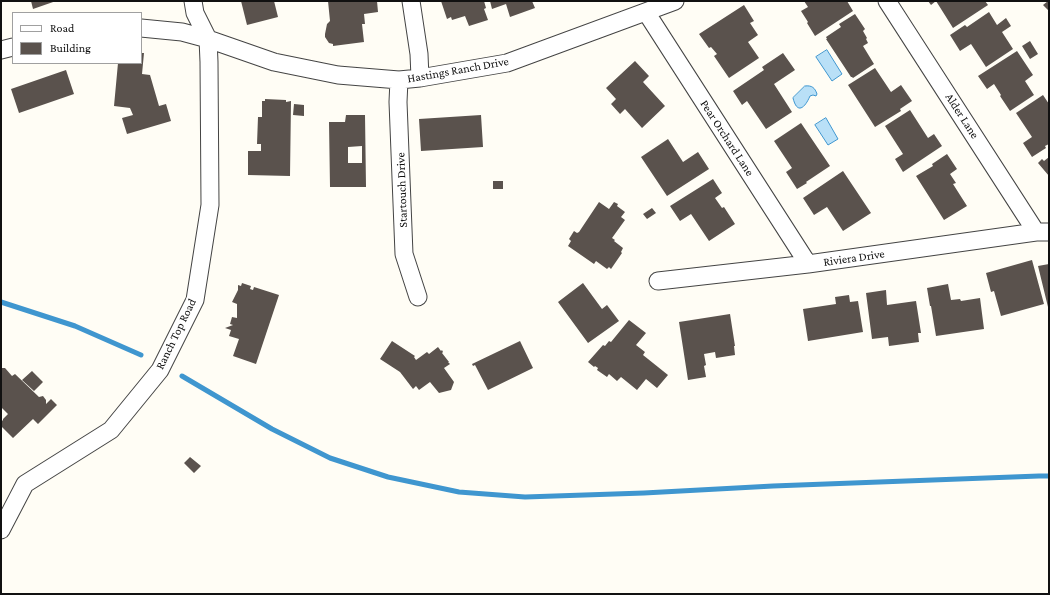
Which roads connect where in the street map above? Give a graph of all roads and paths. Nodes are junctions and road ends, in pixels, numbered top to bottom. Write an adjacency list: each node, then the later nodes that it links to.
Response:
1 (192, 1): 7 (street, Ranch Top Road)
2 (411, 1): 10 (street)
3 (675, 1): 5 (street, Hastings Ranch Drive)
4 (887, 1): 12 (street, Alder Lane)
5 (646, 12): 10 (street, Hastings Ranch Drive); 13 (street, Pear Orchard Lane)
6 (142, 28): 7 (street, Hastings Ranch Drive)
7 (208, 39): 11 (street, Hastings Ranch Drive); 16 (street, Ranch Top Road)
8 (12, 47): 9 (street)
9 (1, 50)
10 (420, 78): 11 (street, Hastings Ranch Drive)
11 (399, 80): 15 (street, Startouch Drive)
12 (1043, 232): 13 (street, Riviera Drive)
13 (808, 264): 14 (street, Riviera Drive)
14 (658, 281)
15 (418, 297)
16 (1, 530)

